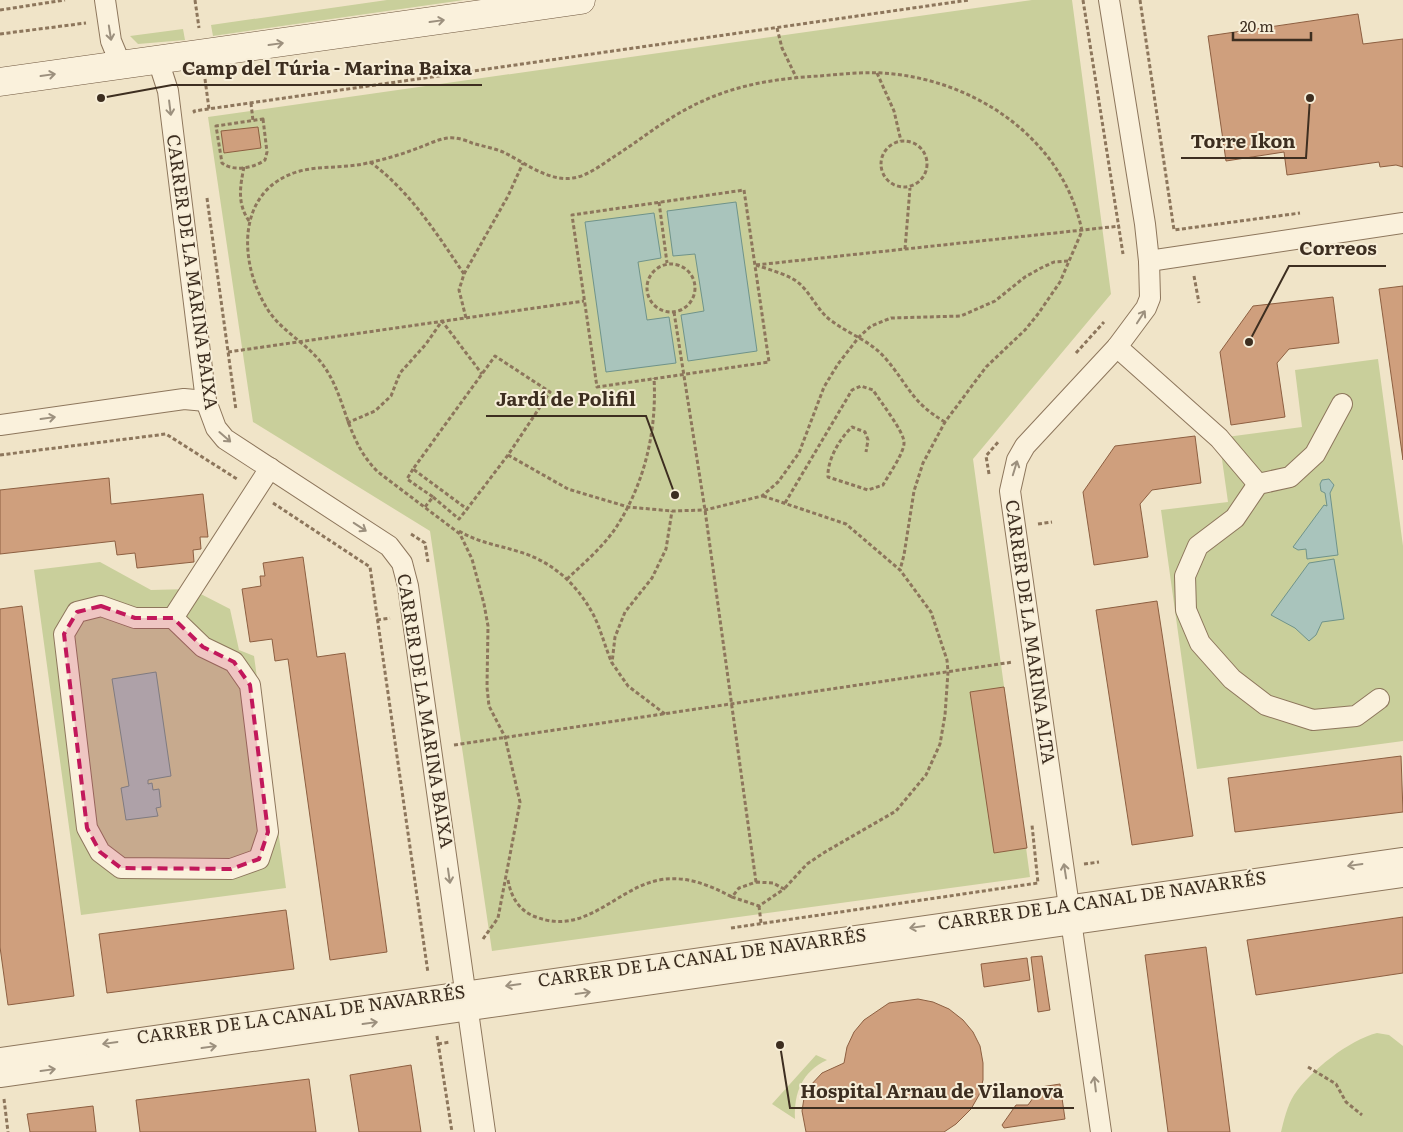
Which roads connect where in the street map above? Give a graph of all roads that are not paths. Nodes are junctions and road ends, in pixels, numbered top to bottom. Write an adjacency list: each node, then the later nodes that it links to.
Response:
1 (105, 0): 5 (street, one-way to 5)
2 (581, 0): 4 (main road, one-way to 2)
3 (1109, 0): 8 (street, CARRER DE LA MARINA ALTA)
4 (158, 60): 5 (main road); 10 (street, CARRER DE LA MARINA BAIXA, one-way to 10)
5 (121, 65): 6 (main road, one-way to 5)
6 (0, 82)
7 (1403, 223): 8 (street)
8 (1149, 261): 9 (street, CARRER DE LA MARINA ALTA, one-way to 8)
9 (1117, 347): 14 (street); 19 (street, CARRER DE LA MARINA ALTA, one-way to 9)
10 (206, 401): 12 (street, one-way to 10); 13 (street, CARRER DE LA MARINA BAIXA, one-way to 13)
11 (1342, 404): 14 (street)
12 (0, 425)
13 (270, 468): 15 (street); 20 (street, CARRER DE LA MARINA BAIXA, one-way to 20)
14 (1258, 484): 16 (street)
15 (173, 618): 15 (street)
16 (1379, 699)
17 (1403, 858): 19 (street, CARRER DE LA CANAL DE NAVARRÉS, one-way to 19)
18 (1403, 877): 19 (street, CARRER DE LA CANAL DE NAVARRÉS)
19 (1072, 915): 20 (street, CARRER DE LA CANAL DE NAVARRÉS); 24 (street, CARRER DE LA MARINA ALTA, one-way to 19)
20 (467, 1000): 21 (street, CARRER DE LA CANAL DE NAVARRÉS, one-way to 21); 22 (street, CARRER DE LA CANAL DE NAVARRÉS, one-way to 20); 23 (street, CARRER DE LA MARINA BAIXA)
21 (0, 1058)
22 (0, 1077)
23 (485, 1132)
24 (1101, 1132)

